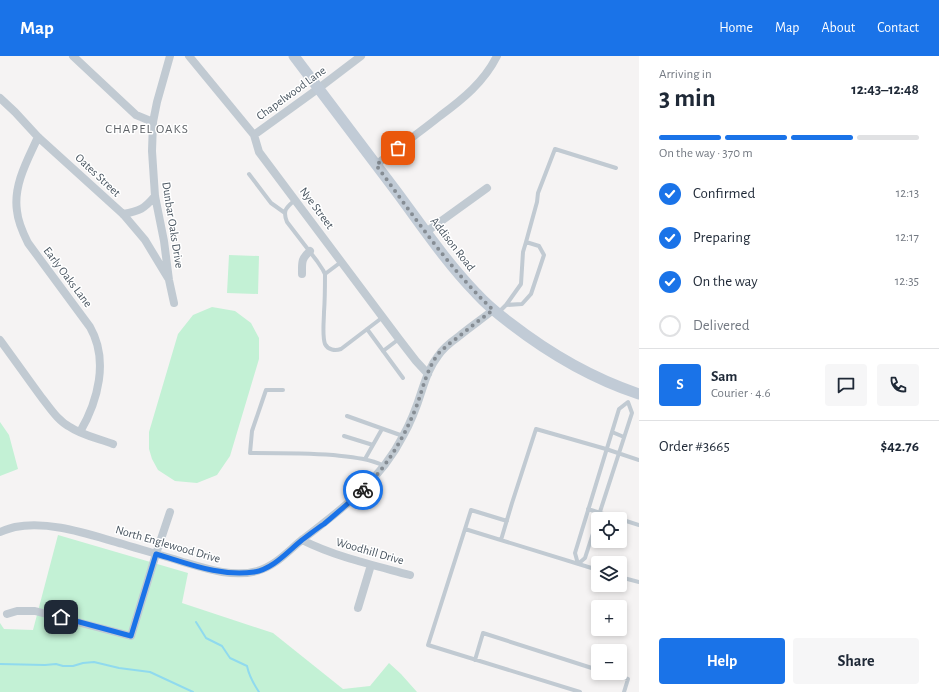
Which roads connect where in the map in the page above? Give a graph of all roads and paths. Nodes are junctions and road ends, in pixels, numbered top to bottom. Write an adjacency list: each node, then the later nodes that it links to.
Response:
1 (73, 56): 9 (street)
2 (170, 56): 9 (street, Dunbar Oaks Drive)
3 (189, 56): 10 (street, Nye Street)
4 (294, 56): 7 (street, Addison Road)
5 (361, 56): 7 (street, Chapelwood Lane)
6 (497, 56): 12 (street)
7 (319, 88): 10 (street, Chapelwood Lane); 12 (street, Addison Road)
8 (0, 98): 11 (street, Oates Street)
9 (153, 122): 16 (street, Dunbar Oaks Drive)
10 (254, 134): 17 (street, Nye Street)
11 (38, 137): 18 (street, Oates Street); 41 (street, Early Oaks Lane)
12 (376, 165): 20 (street, Addison Road)
13 (616, 168): 21 (lane)
14 (249, 174): 19 (lane)
15 (486, 188): 20 (street)
16 (155, 196): 18 (street); 26 (street, Dunbar Oaks Drive)
17 (295, 200): 19 (lane); 23 (street, Nye Street)
18 (123, 214): 26 (street, Oates Street)
19 (285, 214): 22 (lane)
20 (426, 232): 28 (street, Addison Road)
21 (526, 242): 28 (lane); 28 (lane)
22 (310, 251): 24 (street); 25 (lane)
23 (342, 262): 25 (lane); 29 (street, Nye Street)
24 (302, 274)
25 (324, 274): 30 (lane)
26 (169, 280): 27 (street, Dunbar Oaks Drive)
27 (174, 303)
28 (499, 309): 34 (street, North Englewood Drive); 37 (street, Addison Road)
29 (383, 317): 30 (lane); 31 (street, Nye Street)
30 (367, 329): 33 (lane)
31 (399, 339): 33 (lane); 34 (street, Nye Street)
32 (0, 340): 41 (street)
33 (382, 351): 35 (lane)
34 (428, 374): 44 (street, North Englewood Drive)
35 (403, 378)
36 (283, 390): 50 (lane)
37 (636, 393): 38 (lane)
38 (628, 402): 42 (lane); 45 (lane)
39 (347, 416): 40 (lane)
40 (382, 429): 44 (lane); 47 (lane)
41 (80, 432): 46 (street)
42 (612, 432): 45 (lane); 48 (lane)
43 (344, 436): 47 (lane)
44 (403, 436): 52 (street, North Englewood Drive)
45 (624, 437): 49 (lane)
46 (113, 444)
47 (373, 445): 50 (lane)
48 (606, 449): 49 (lane); 53 (lane); 57 (lane)
49 (619, 453): 51 (lane); 56 (lane)
50 (365, 459): 52 (lane)
51 (639, 460)
52 (384, 466): 63 (street, North Englewood Drive)
53 (588, 509): 55 (lane); 66 (lane)
54 (170, 512): 65 (street)
55 (596, 512)
56 (599, 512)
57 (507, 521): 60 (lane); 64 (lane)
58 (627, 521): 59 (lane)
59 (639, 525)
60 (465, 529): 64 (lane); 74 (lane)
61 (0, 532): 65 (street, North Englewood Drive)
62 (591, 539): 66 (lane)
63 (302, 540): 65 (street, North Englewood Drive); 67 (street, Woodhill Drive)
64 (501, 540): 66 (lane)
65 (156, 554): 73 (street)
66 (578, 564): 68 (lane)
67 (371, 565): 69 (street, Woodhill Drive); 72 (street)
68 (591, 568)
69 (410, 575)
70 (627, 579): 71 (lane)
71 (639, 582)
72 (358, 608)
73 (7, 614)
74 (475, 660): 75 (lane); 77 (lane)
75 (591, 668)
76 (627, 679): 78 (lane)
77 (580, 692)
78 (624, 692)

